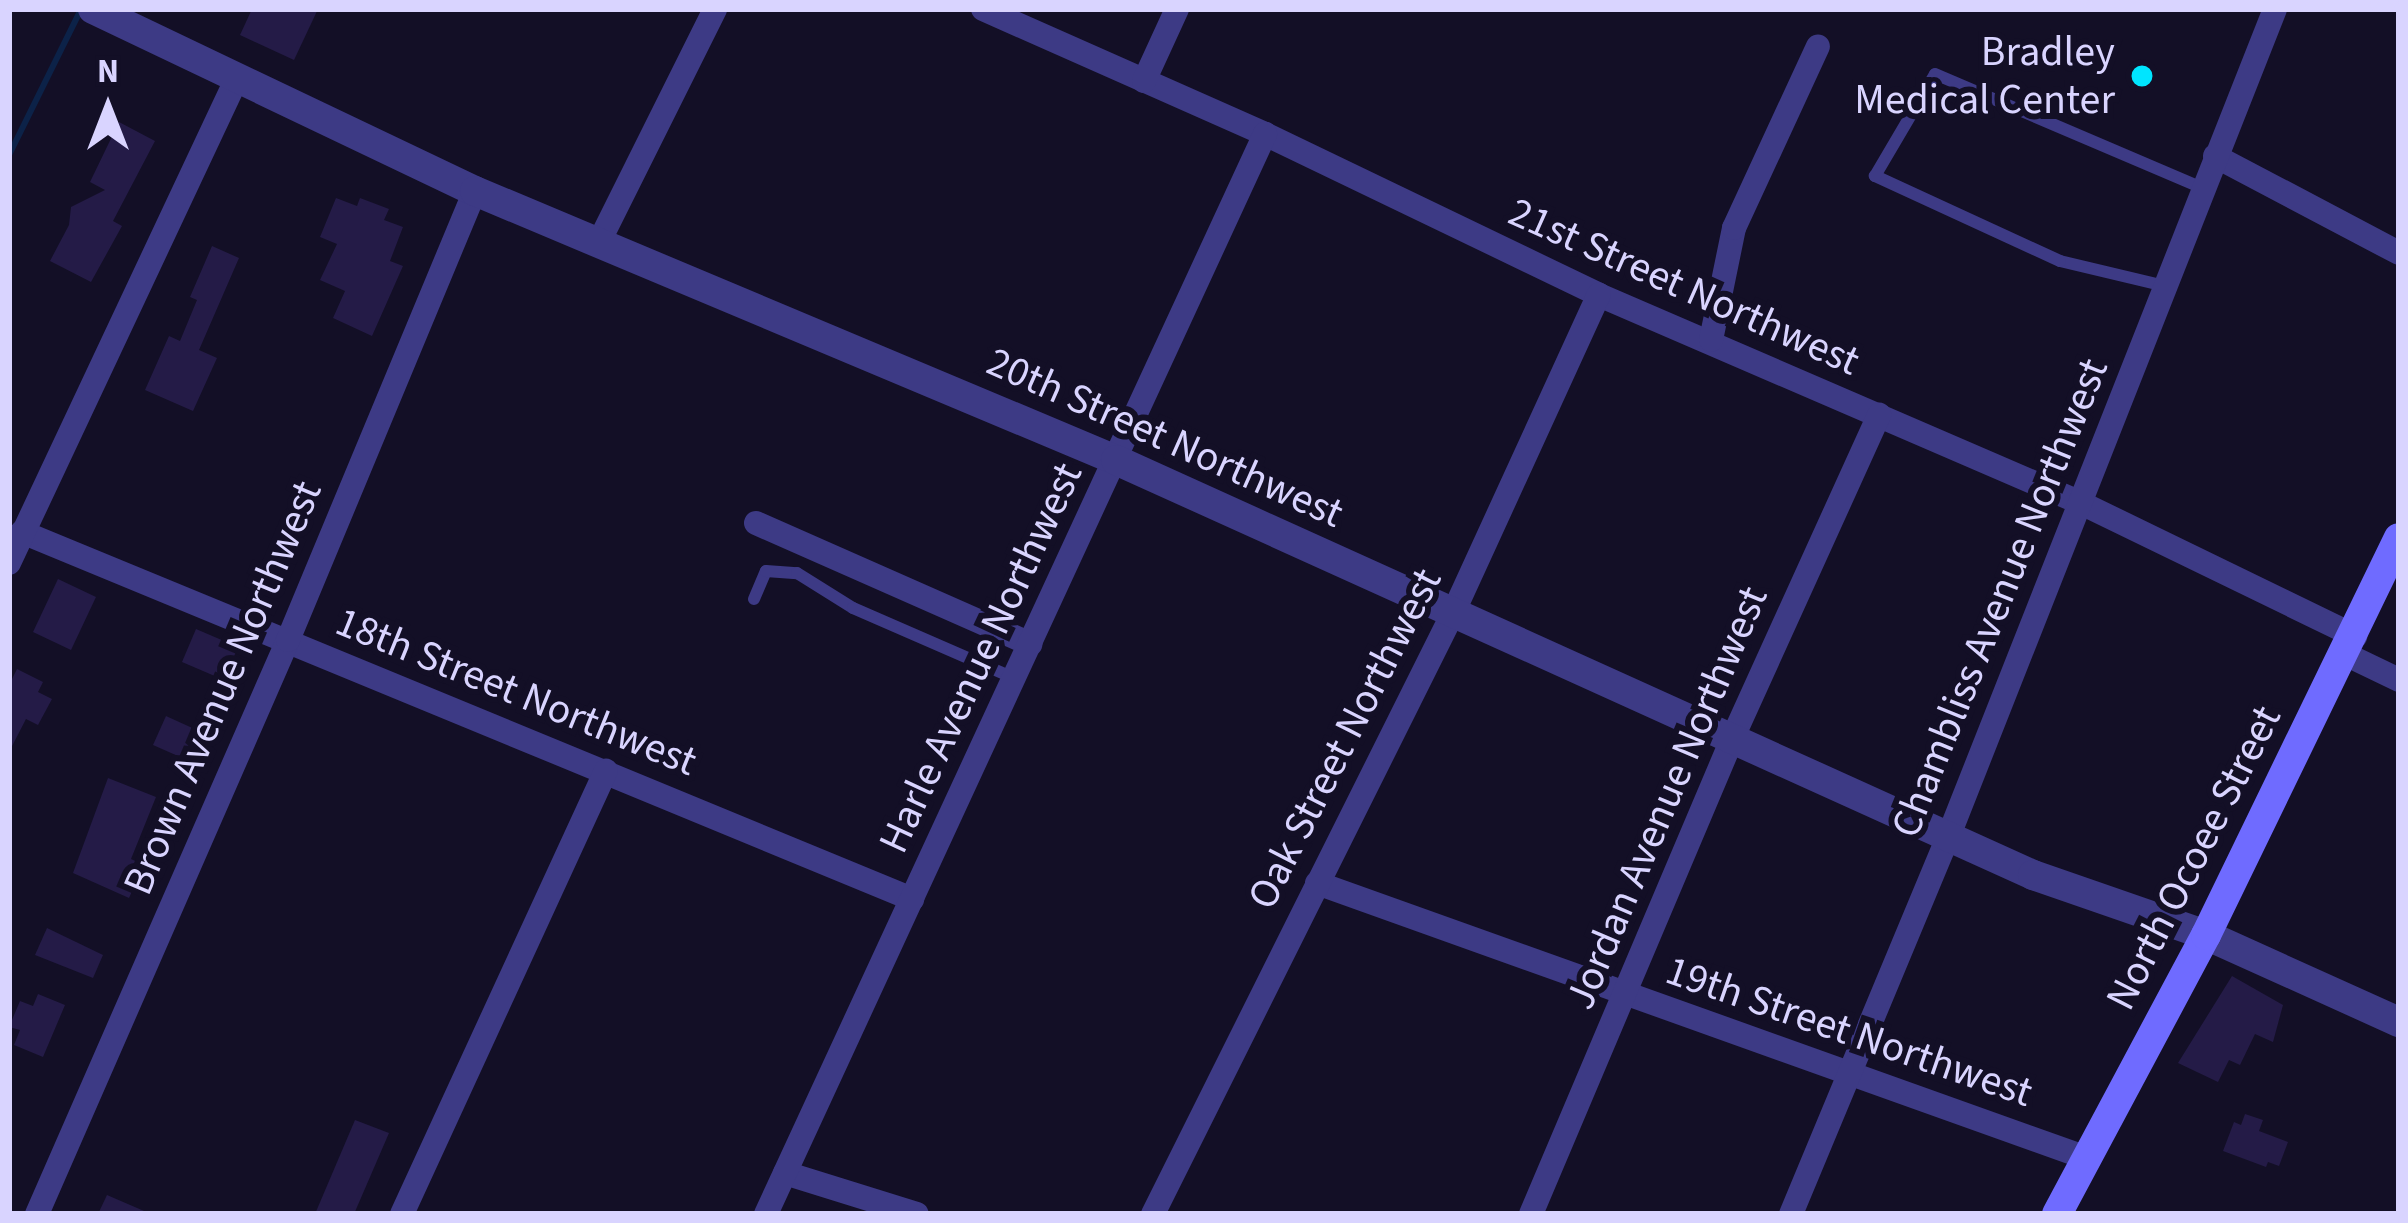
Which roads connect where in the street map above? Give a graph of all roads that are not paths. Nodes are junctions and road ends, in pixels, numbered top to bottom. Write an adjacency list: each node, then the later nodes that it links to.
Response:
1 (715, 9): 13 (street)
2 (983, 9): 8 (street, 21st Street Northwest)
3 (1178, 9): 8 (street)
4 (2276, 9): 10 (street, Chambliss Avenue Northwest)
5 (96, 10): 7 (street, 20th Street Northwest)
6 (1818, 46): 17 (street)
7 (237, 78): 12 (street, 20th Street Northwest); 22 (street)
8 (1144, 81): 9 (street, 21st Street Northwest)
9 (1265, 134): 16 (street, 21st Street Northwest); 19 (street, Harle Avenue Northwest)
10 (2215, 156): 11 (street, Chambliss Avenue Northwest); 14 (street)
11 (2202, 188): 15 (street, Chambliss Avenue Northwest); 15 (lane)
12 (475, 191): 13 (street, 20th Street Northwest); 27 (street, Brown Avenue Northwest)
13 (598, 244): 19 (street, 20th Street Northwest)
14 (2399, 253)
15 (2165, 286): 20 (street, Chambliss Avenue Northwest)
16 (1599, 295): 17 (street, 21st Street Northwest); 26 (street, Oak Street Northwest)
17 (1712, 340): 18 (street, 21st Street Northwest)
18 (1879, 416): 20 (street, 21st Street Northwest); 32 (street, Jordan Avenue Northwest)
19 (1116, 460): 26 (street, 20th Street Northwest); 28 (street, Harle Avenue Northwest)
20 (2081, 503): 29 (street, 21st Street Northwest); 34 (street, Chambliss Avenue Northwest)
21 (756, 523): 28 (street)
22 (22, 532): 24 (street); 27 (street, 18th Street Northwest)
23 (2399, 538): 29 (main road, North Ocoee Street)
24 (9, 563)
25 (754, 599): 30 (lane)
26 (1454, 611): 32 (street, 20th Street Northwest); 35 (street, Oak Street Northwest)
27 (288, 640): 33 (street, 18th Street Northwest); 43 (street, Brown Avenue Northwest)
28 (1030, 644): 30 (street, Harle Avenue Northwest)
29 (2350, 645): 31 (street, 21st Street Northwest); 37 (main road, North Ocoee Street)
30 (1014, 678): 36 (street, Harle Avenue Northwest)
31 (2399, 680)
32 (1733, 737): 34 (street, 20th Street Northwest); 38 (street, Jordan Avenue Northwest)
33 (606, 771): 36 (street, 18th Street Northwest); 44 (street)
34 (1949, 836): 37 (street, 20th Street Northwest); 40 (street, Chambliss Avenue Northwest)
35 (1316, 883): 38 (street, 19th Street Northwest); 47 (street, Oak Street Northwest)
36 (912, 898): 42 (street, Harle Avenue Northwest)
37 (2206, 935): 39 (street, 20th Street Northwest); 41 (main road, North Ocoee Street)
38 (1624, 994): 40 (street, 19th Street Northwest); 48 (street, Jordan Avenue Northwest)
39 (2399, 1022)
40 (1847, 1072): 41 (street, 19th Street Northwest); 49 (street, Chambliss Avenue Northwest)
41 (2084, 1157): 50 (main road, North Ocoee Street)
42 (785, 1173): 45 (street, Harle Avenue Northwest); 46 (street)
43 (37, 1214)
44 (402, 1214)
45 (766, 1214)
46 (917, 1214)
47 (1153, 1214)
48 (1531, 1214)
49 (1791, 1214)
50 (2057, 1214)

